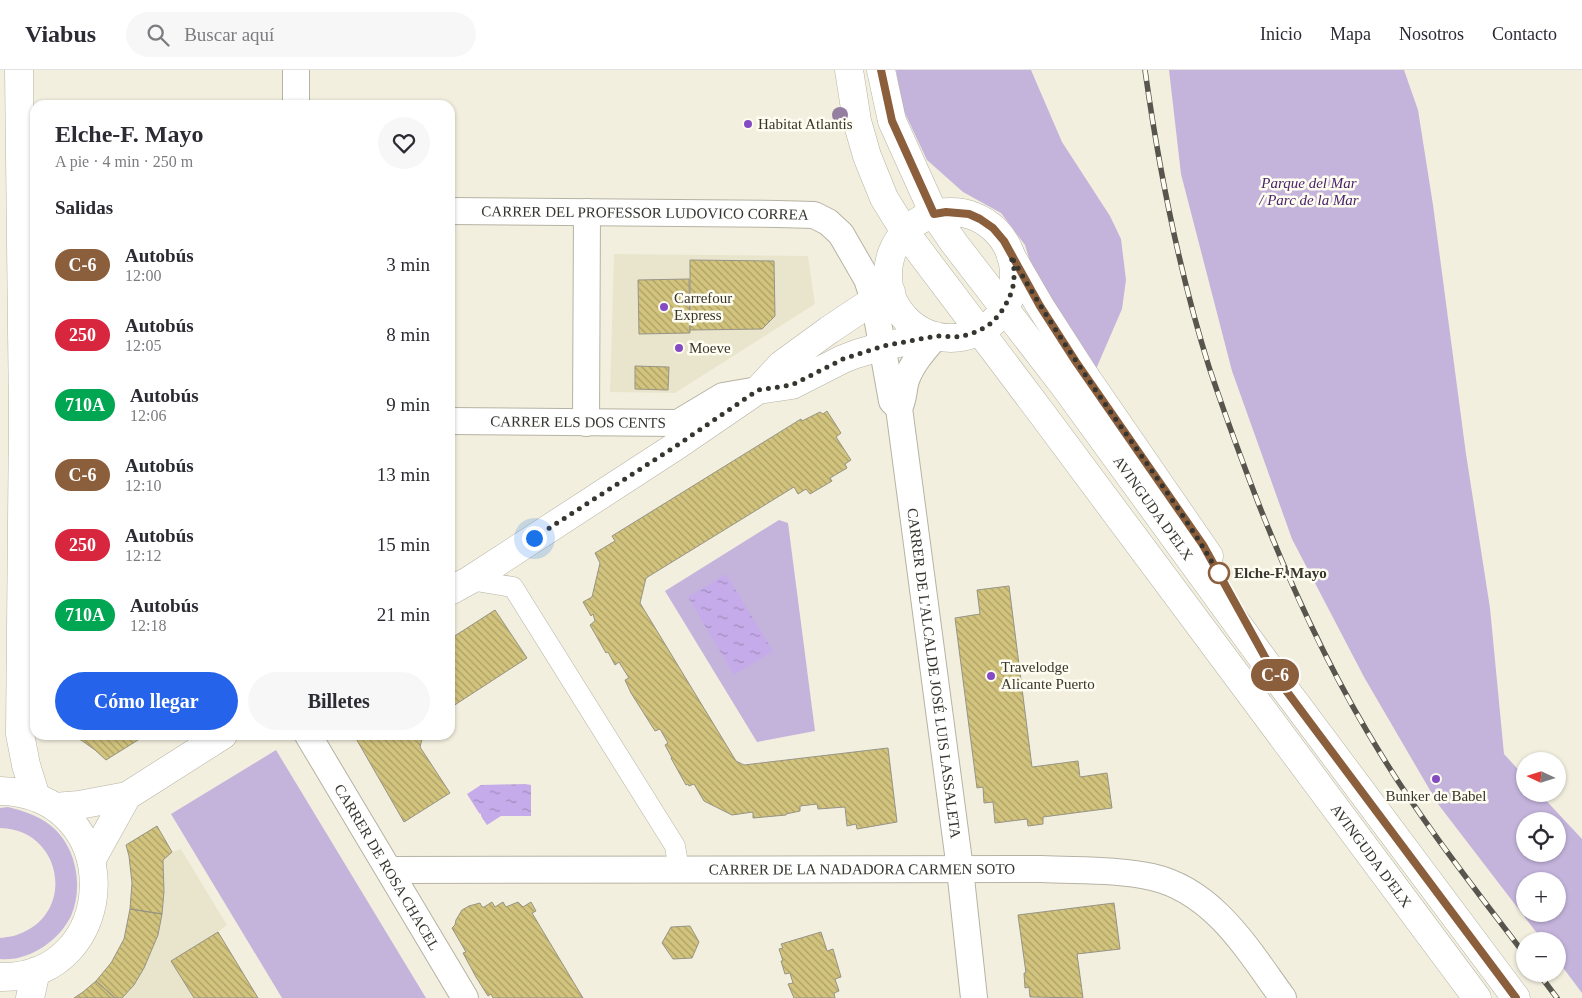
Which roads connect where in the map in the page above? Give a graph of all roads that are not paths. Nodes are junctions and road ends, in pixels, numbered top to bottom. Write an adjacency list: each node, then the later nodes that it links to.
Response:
1 (19, 70): 6 (main road)
2 (296, 70): 5 (street)
3 (849, 70): 10 (main road, AVINGUDA D'ELX)
4 (881, 70): 9 (main road, AVINGUDA D'ELX)
5 (296, 100)
6 (28, 207): 19 (main road)
7 (455, 211): 8 (street, CARRER DEL PROFESSOR LUDOVICO CORREA)
8 (586, 212): 12 (street, CARRER DEL PROFESSOR LUDOVICO CORREA); 21 (street)
9 (934, 214): 10 (main road); 11 (main road); 13 (main road, AVINGUDA D'ELX)
10 (905, 232): 12 (main road); 14 (main road, AVINGUDA D'ELX)
11 (1011, 256): 13 (main road); 23 (main road)
12 (877, 290): 15 (main road); 16 (street, CARRER DE L'ALCALDE JOSÉ LUIS LASSALETA); 17 (main road)
13 (1004, 308): 14 (main road); 23 (main road, AVINGUDA D'ELX)
14 (979, 331): 15 (main road); 39 (main road, AVINGUDA D'ELX)
15 (936, 336): 16 (main road); 18 (street, CARRER DE L'ALCALDE JOSÉ LUIS LASSALETA)
16 (883, 346): 17 (main road); 18 (street, CARRER DE L'ALCALDE JOSÉ LUIS LASSALETA)
17 (758, 390): 21 (street, CARRER ELS DOS CENTS); 22 (main road)
18 (899, 408): 30 (street, CARRER DE L'ALCALDE JOSÉ LUIS LASSALETA)
19 (29, 416): 28 (main road)
20 (455, 421): 21 (street, CARRER ELS DOS CENTS)
21 (586, 423)
22 (460, 585): 32 (street)
23 (1276, 677): 40 (main road, AVINGUDA D'ELX)
24 (215, 740): 27 (main road)
25 (311, 740): 31 (street, CARRER DE ROSA CHACEL)
26 (0, 791): 28 (main road)
27 (127, 796): 28 (main road); 29 (main road)
28 (45, 802): 29 (main road)
29 (92, 858): 33 (main road)
30 (960, 869): 32 (street, CARRER DE LA NADADORA CARMEN SOTO); 37 (street, CARRER DE L'ALCALDE JOSÉ LUIS LASSALETA); 38 (street, CARRER DE LA NADADORA CARMEN SOTO)
31 (390, 870): 32 (street, CARRER DE LA NADADORA CARMEN SOTO); 36 (street, CARRER DE ROSA CHACEL)
32 (679, 870)
33 (36, 971): 34 (main road); 35 (main road)
34 (0, 977)
35 (30, 998)
36 (465, 998)
37 (974, 998)
38 (1283, 998)
39 (1476, 998)
40 (1516, 998)

